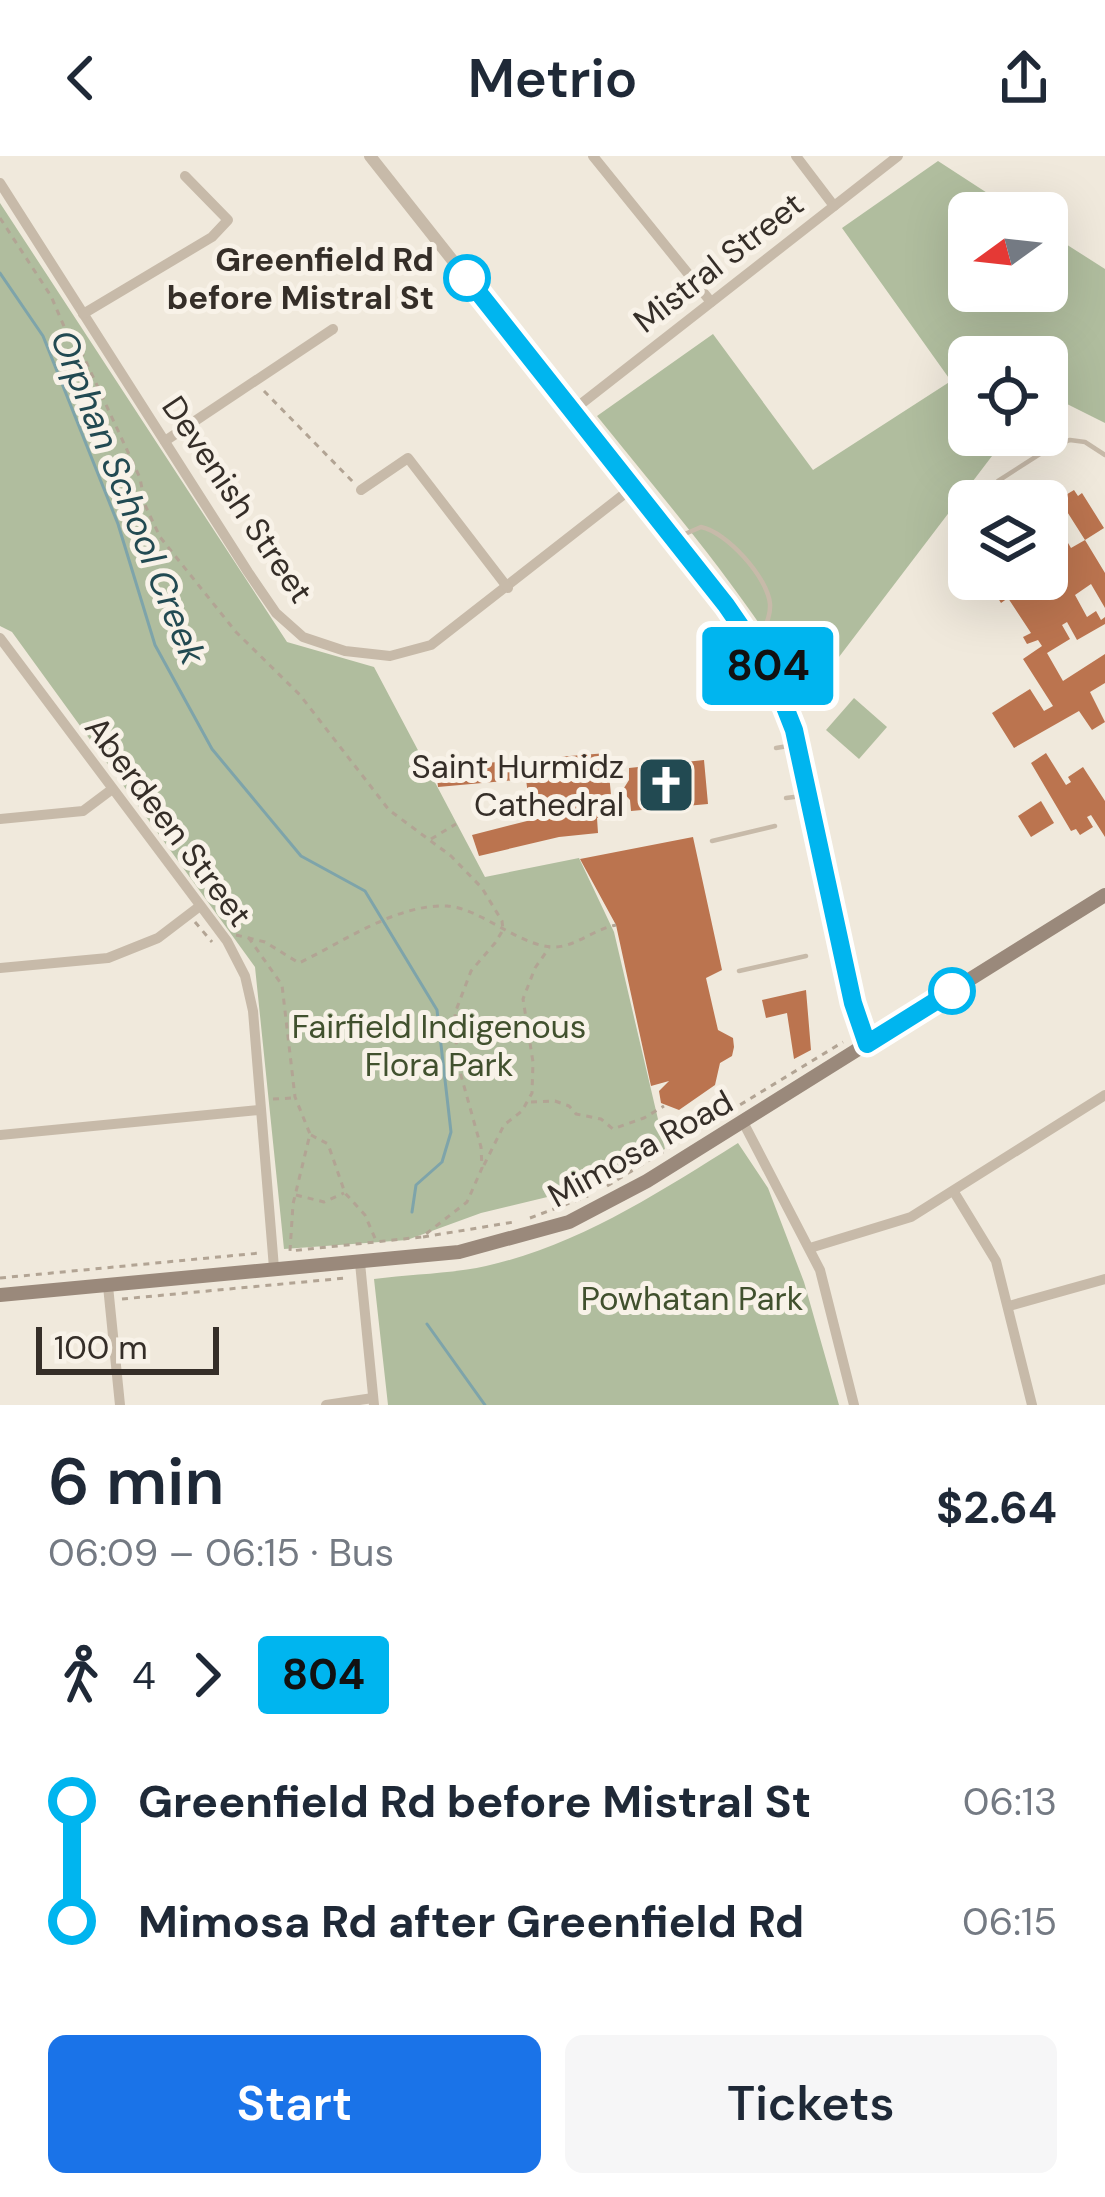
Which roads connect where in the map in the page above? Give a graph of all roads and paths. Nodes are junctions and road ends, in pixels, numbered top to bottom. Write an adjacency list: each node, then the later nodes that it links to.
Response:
1 (370, 156): 13 (street)
2 (593, 156): 9 (street)
3 (796, 156): 7 (street)
4 (898, 156): 7 (street, Mistral Street)
5 (185, 176): 10 (street)
6 (0, 183): 10 (street, Devenish Street)
7 (834, 206): 9 (street, Mistral Street)
8 (0, 218): 31 (path)
9 (711, 302): 13 (street, Mistral Street)
10 (83, 314): 14 (street, Devenish Street)
11 (333, 329): 12 (street)
12 (255, 382): 14 (street); 18 (path)
13 (572, 411): 17 (street)
14 (165, 440): 20 (street, Devenish Street)
15 (1105, 455): 16 (lane)
16 (1000, 480)
17 (632, 488): 19 (street); 20 (street, Devenish Street)
18 (361, 490): 20 (street)
19 (673, 540): 22 (street); 22 (lane)
20 (508, 588)
21 (0, 638): 25 (street, Aberdeen Street)
22 (757, 647): 23 (street)
23 (797, 745): 24 (lane); 26 (street)
24 (776, 748)
25 (111, 790): 28 (street); 34 (street, Aberdeen Street)
26 (808, 794): 27 (lane); 46 (street)
27 (787, 798)
28 (0, 819)
29 (456, 824): 31 (path)
30 (776, 826): 32 (lane)
31 (430, 841): 37 (path)
32 (712, 841)
33 (1105, 895): 46 (main road, Mimosa Road)
34 (200, 906): 35 (street); 50 (street, Aberdeen Street)
35 (189, 915): 41 (path); 43 (street)
36 (616, 925): 40 (path)
37 (502, 929): 38 (path); 40 (path); 55 (path)
38 (246, 934): 39 (path); 48 (path)
39 (236, 935)
40 (550, 946): 49 (path)
41 (217, 948)
42 (806, 956): 44 (lane)
43 (0, 968)
44 (739, 971)
45 (843, 1042): 59 (path)
46 (867, 1044): 52 (main road, Mimosa Road)
47 (1105, 1095): 57 (street)
48 (296, 1097): 50 (path); 53 (path)
49 (528, 1101): 51 (path); 55 (path)
50 (259, 1105): 54 (street); 64 (street, Aberdeen Street)
51 (664, 1106)
52 (743, 1122): 61 (street); 63 (main road, Mimosa Road)
53 (310, 1134): 56 (path); 58 (path)
54 (0, 1135)
55 (482, 1168): 59 (path)
56 (345, 1192): 58 (path); 60 (path)
57 (954, 1192): 61 (street); 71 (street)
58 (296, 1195): 60 (path)
59 (422, 1237): 60 (path)
60 (377, 1243)
61 (810, 1248): 75 (street)
62 (260, 1253): 65 (path)
63 (360, 1263): 64 (main road, Mimosa Road); 72 (street)
64 (274, 1268): 68 (main road, Mimosa Road)
65 (0, 1277)
66 (346, 1278): 70 (path)
67 (1105, 1279): 71 (street)
68 (109, 1286): 69 (main road, Mimosa Road); 73 (street)
69 (0, 1294)
70 (122, 1299)
71 (1009, 1306): 76 (street)
72 (374, 1402): 74 (street)
73 (120, 1405)
74 (326, 1405)
75 (854, 1405)
76 (1032, 1405)

